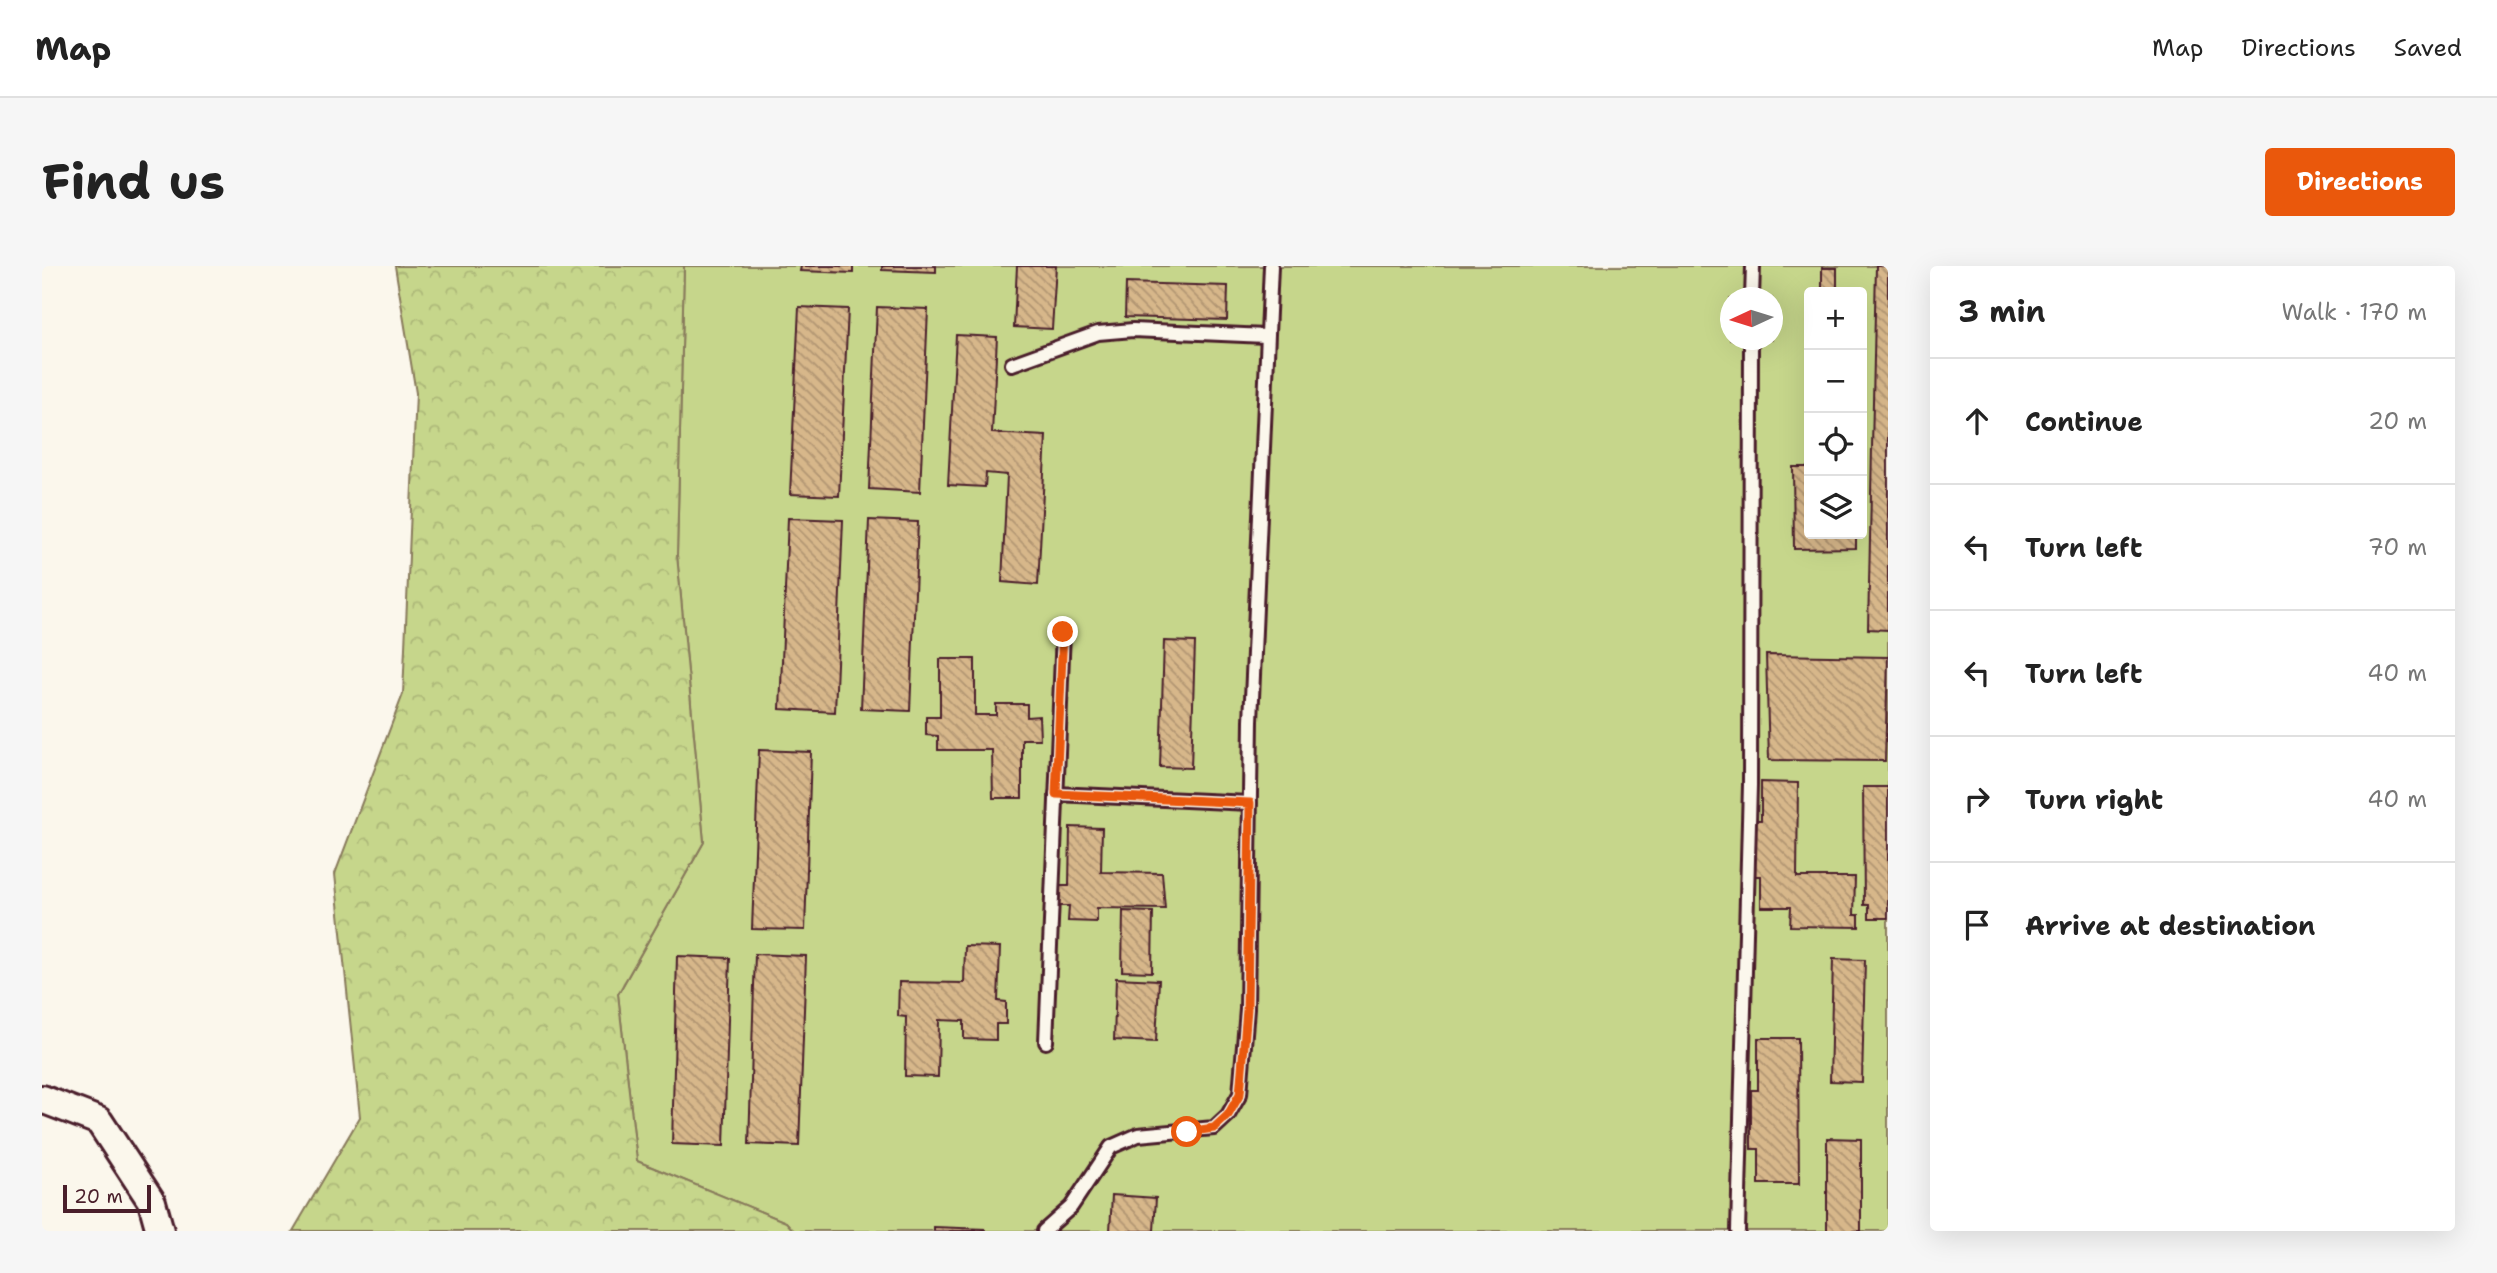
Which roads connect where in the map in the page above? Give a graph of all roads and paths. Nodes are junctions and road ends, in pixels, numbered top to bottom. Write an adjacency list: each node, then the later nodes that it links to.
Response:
1 (1271, 266): 4 (lane)
2 (1753, 266): 3 (lane)
3 (1752, 287)
4 (1266, 336): 6 (lane); 9 (lane)
5 (1751, 350): 14 (lane)
6 (1012, 364)
7 (1063, 632): 8 (lane)
8 (1056, 794): 9 (lane); 10 (lane)
9 (1250, 803): 13 (lane)
10 (1046, 1042)
11 (43, 1099): 12 (street)
12 (160, 1231)
13 (1044, 1231)
14 (1738, 1231)

